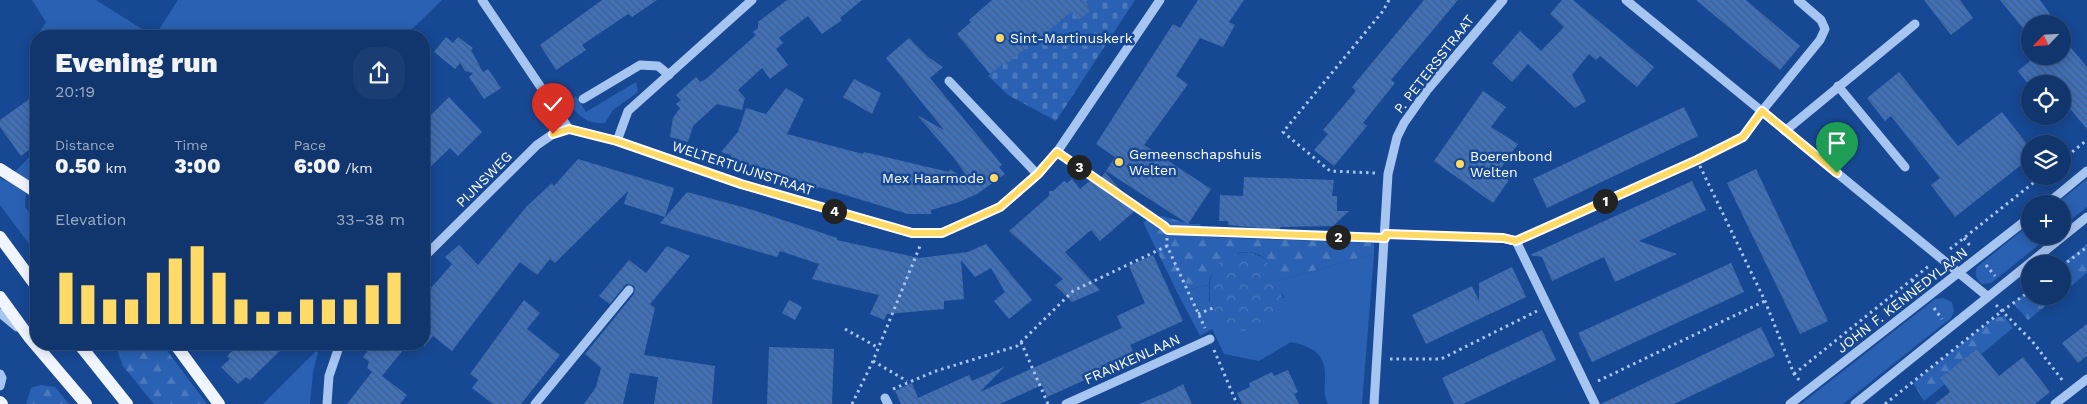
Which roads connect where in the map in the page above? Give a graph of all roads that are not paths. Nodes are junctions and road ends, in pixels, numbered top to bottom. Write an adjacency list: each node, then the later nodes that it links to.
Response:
1 (482, 0): 13 (street)
2 (752, 0): 8 (street)
3 (1160, 0): 19 (street, WELTERTUIJNSTRAAT)
4 (1503, 0): 24 (street, P. PETERSSTRAAT)
5 (1626, 0): 12 (street)
6 (1798, 0): 12 (street)
7 (1915, 24): 10 (street)
8 (669, 75): 11 (street); 15 (street)
9 (949, 81): 19 (street)
10 (1838, 86): 14 (street); 16 (street)
11 (583, 99)
12 (1762, 111): 14 (street)
13 (569, 129): 15 (street, WELTERTUIJNSTRAAT); 26 (street, PIJNSWEG)
14 (1785, 131): 27 (street)
15 (617, 141): 19 (street, WELTERTUIJNSTRAAT)
16 (1905, 167)
17 (0, 169): 20 (main road)
18 (2087, 172): 21 (street)
19 (1038, 174)
20 (30, 188)
21 (2058, 195)
22 (2087, 217): 30 (street)
23 (2021, 224): 27 (street, JOHN F. KENNEDYLAAN)
24 (1385, 236): 43 (street); 50 (street, P. PETERSSTRAAT)
25 (0, 237): 28 (main road)
26 (430, 251)
27 (1960, 273): 30 (street); 51 (street, JOHN F. KENNEDYLAAN)
28 (30, 278)
29 (629, 290): 48 (street)
30 (1986, 296): 52 (street)
31 (0, 297): 33 (main road)
32 (0, 313): 33 (street)
33 (29, 336)
34 (1210, 339): 49 (street, FRANKENLAAN)
35 (41, 350): 44 (main road)
36 (84, 350): 45 (main road)
37 (179, 350): 46 (main road)
38 (338, 350): 47 (street)
39 (0, 374): 41 (street)
40 (2087, 379): 42 (street)
41 (0, 386)
42 (2068, 398): 53 (street)
43 (1593, 403)
44 (86, 404)
45 (127, 404)
46 (219, 404)
47 (327, 404)
48 (535, 404)
49 (1066, 404)
50 (1374, 404)
51 (1790, 404)
52 (1855, 404)
53 (2055, 404)

